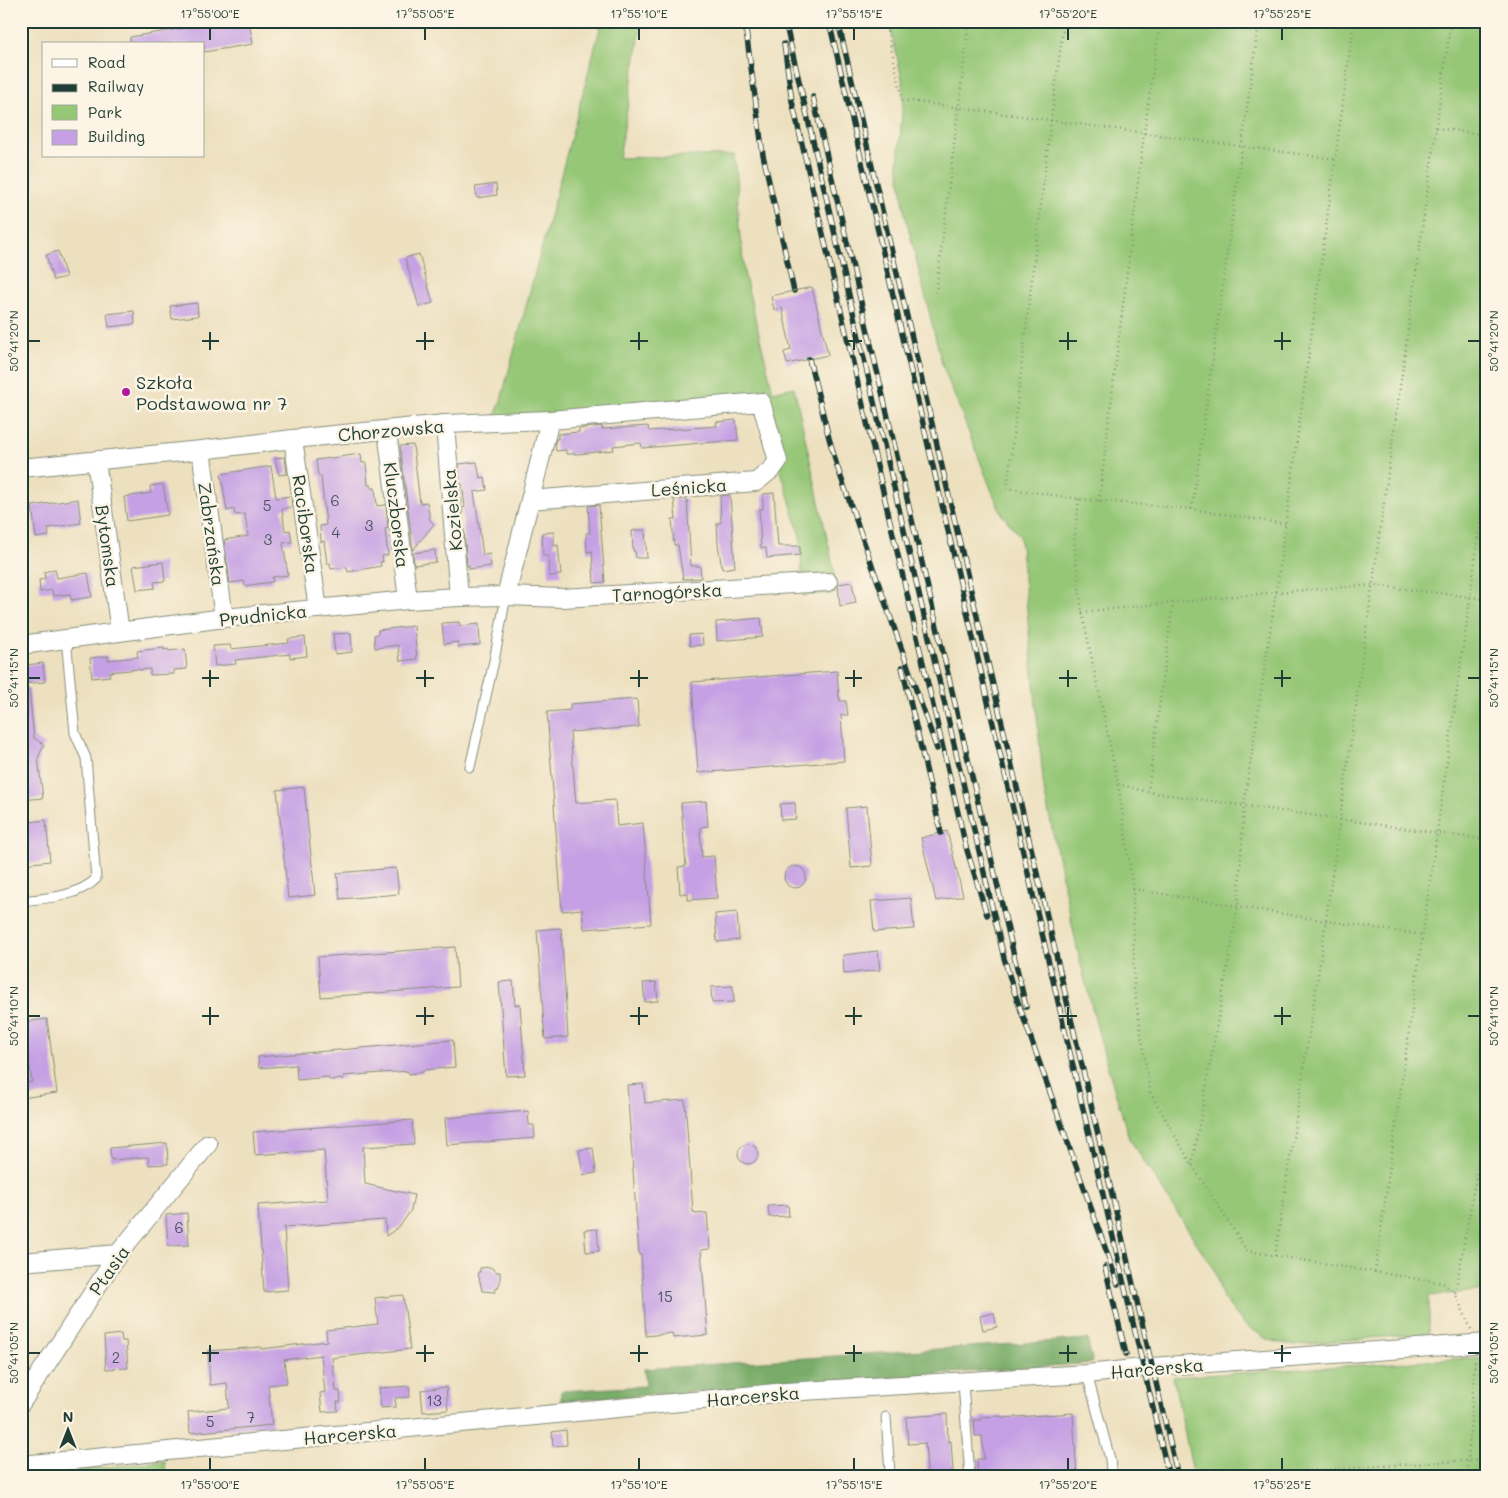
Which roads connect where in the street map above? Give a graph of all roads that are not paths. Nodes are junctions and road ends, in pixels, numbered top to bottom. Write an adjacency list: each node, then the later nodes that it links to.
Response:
1 (762, 402): 2 (street, Chorzowska); 9 (street, Leśnicka)
2 (550, 420): 3 (street, Chorzowska); 9 (street)
3 (445, 424): 4 (street, Chorzowska); 12 (street, Kozielska)
4 (387, 430): 5 (street, Chorzowska); 13 (street, Kluczborska)
5 (293, 439): 6 (street, Chorzowska); 14 (street, Raciborska)
6 (201, 450): 7 (street, Chorzowska); 15 (street, Zabrzańska)
7 (96, 460): 8 (street, Chorzowska); 16 (street, Bytomska)
8 (21, 468)
9 (530, 500): 11 (street)
10 (828, 582): 11 (street, Tarnogórska)
11 (506, 596): 12 (street, Prudnicka); 19 (lane)
12 (459, 597): 13 (street, Prudnicka)
13 (408, 600): 14 (street, Prudnicka)
14 (318, 609): 15 (street, Prudnicka)
15 (224, 618): 16 (street, Prudnicka)
16 (120, 632): 17 (street, Prudnicka)
17 (66, 638): 18 (street, Prudnicka); 20 (lane)
18 (21, 645)
19 (470, 767)
20 (21, 901)
21 (208, 1144): 22 (street, Ptasia)
22 (118, 1254): 23 (street); 27 (street, Ptasia)
23 (21, 1262)
24 (1482, 1344): 25 (street, Harcerska)
25 (1087, 1374): 26 (street, Harcerska); 32 (lane)
26 (963, 1383): 29 (street, Harcerska); 31 (lane)
27 (21, 1403)
28 (886, 1417): 30 (lane)
29 (21, 1465)
30 (892, 1477)
31 (970, 1477)
32 (1107, 1477)

